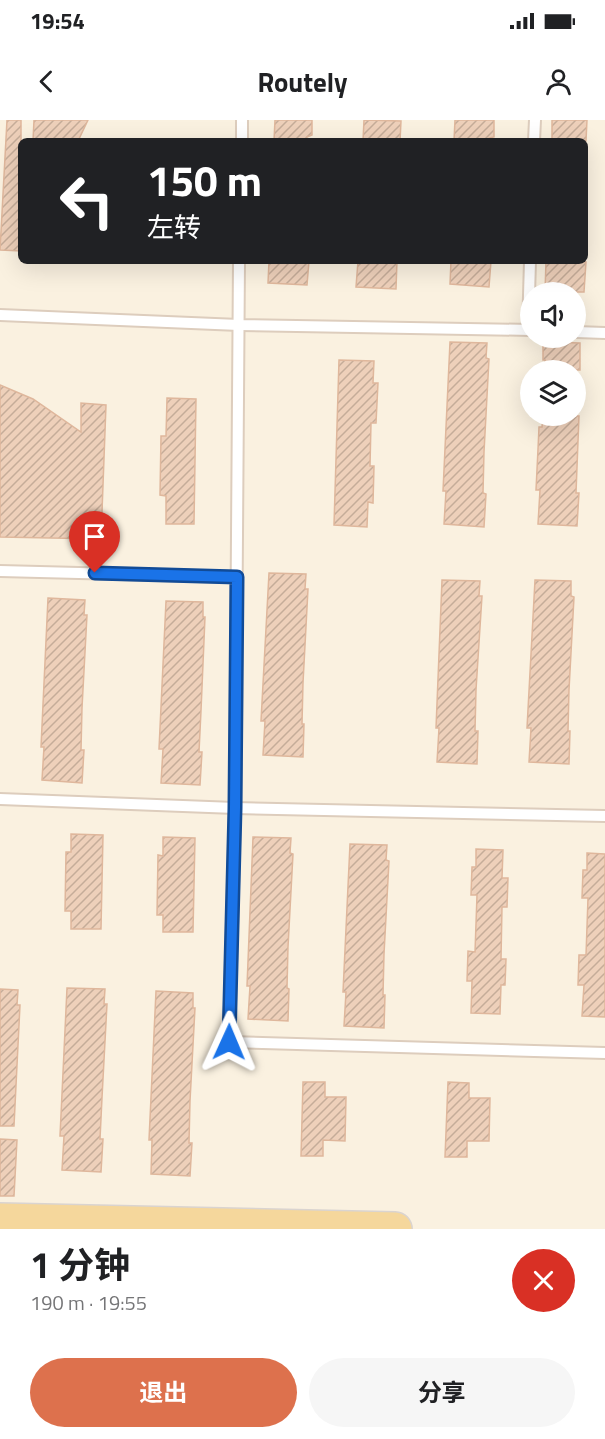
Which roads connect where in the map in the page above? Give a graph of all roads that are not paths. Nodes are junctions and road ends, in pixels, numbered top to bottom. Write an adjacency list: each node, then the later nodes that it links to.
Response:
1 (242, 120): 3 (lane)
2 (535, 120): 4 (lane)
3 (242, 138)
4 (534, 138)
5 (239, 264): 9 (lane)
6 (531, 264): 7 (lane)
7 (531, 282)
8 (0, 315): 9 (lane)
9 (238, 325): 10 (lane); 14 (lane)
10 (520, 330)
11 (586, 332): 12 (lane)
12 (605, 333)
13 (0, 571): 14 (lane)
14 (237, 577): 16 (lane)
15 (0, 799): 16 (lane)
16 (235, 808): 17 (lane); 18 (lane)
17 (605, 816)
18 (605, 1053)
19 (0, 1220): 20 (main road)
20 (395, 1229)

